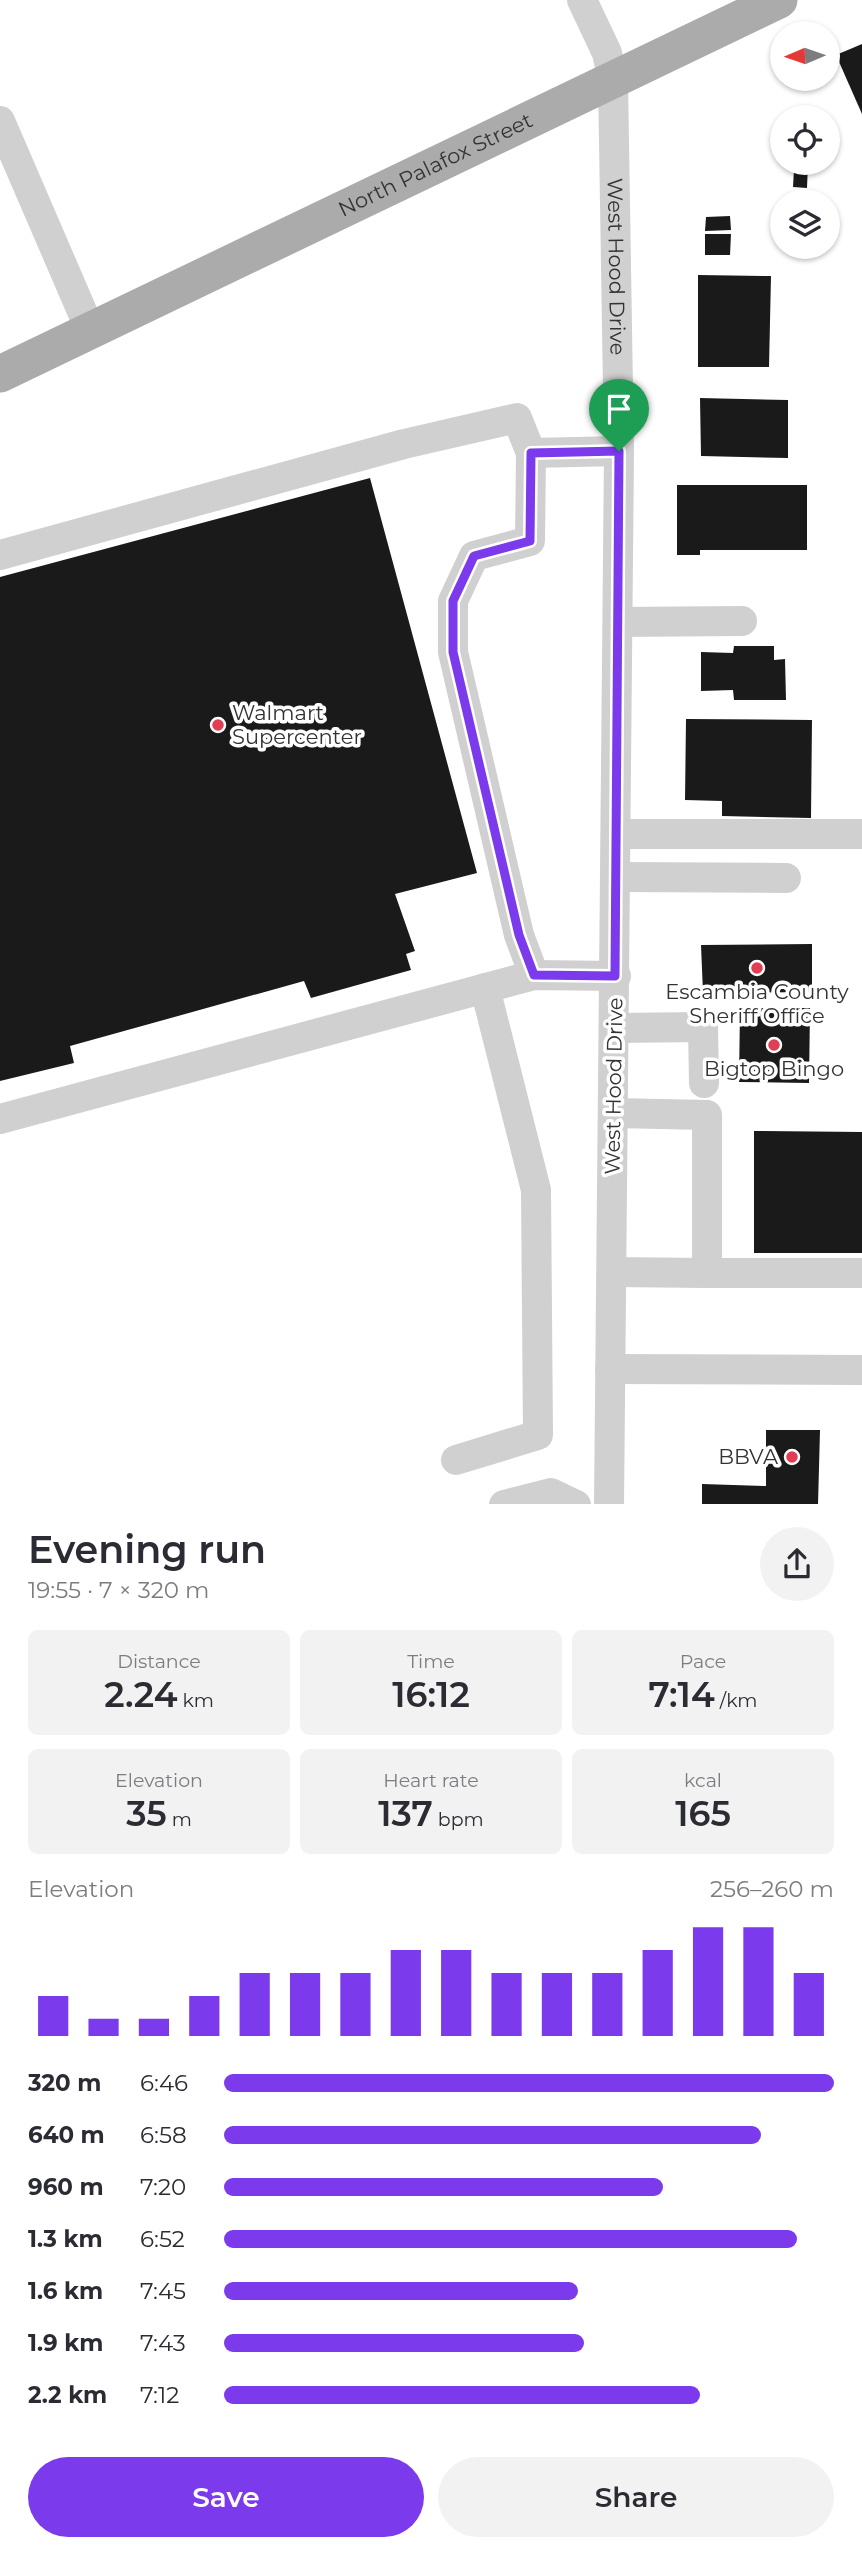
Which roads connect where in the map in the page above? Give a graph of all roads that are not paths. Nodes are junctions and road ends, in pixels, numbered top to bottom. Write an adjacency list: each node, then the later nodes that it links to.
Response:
1 (582, 0): 3 (street, West Hood Drive)
2 (772, 2): 3 (main road, North Palafox Street)
3 (613, 80): 5 (main road, North Palafox Street); 7 (street, West Hood Drive)
4 (0, 121): 5 (street)
5 (91, 332): 6 (main road, North Palafox Street)
6 (0, 374)
7 (619, 451): 8 (street); 11 (street, West Hood Drive)
8 (531, 453): 9 (street); 16 (street)
9 (0, 555)
10 (742, 621): 11 (street)
11 (618, 622): 12 (street, West Hood Drive)
12 (616, 834): 13 (street); 14 (street, West Hood Drive)
13 (862, 834)
14 (616, 877): 15 (street); 17 (street, West Hood Drive)
15 (786, 878)
16 (534, 975): 17 (street); 18 (street)
17 (615, 976): 19 (street, West Hood Drive)
18 (485, 988): 22 (street); 28 (street)
19 (615, 1028): 20 (street); 21 (street, West Hood Drive)
20 (704, 1083)
21 (614, 1113): 23 (street, West Hood Drive); 24 (street)
22 (0, 1118)
23 (612, 1272): 24 (street); 26 (street, West Hood Drive)
24 (707, 1273): 25 (street)
25 (862, 1273)
26 (610, 1369): 27 (street); 31 (street, West Hood Drive)
27 (862, 1370)
28 (456, 1460)
29 (504, 1504): 30 (street)
30 (576, 1504)
31 (609, 1504)

